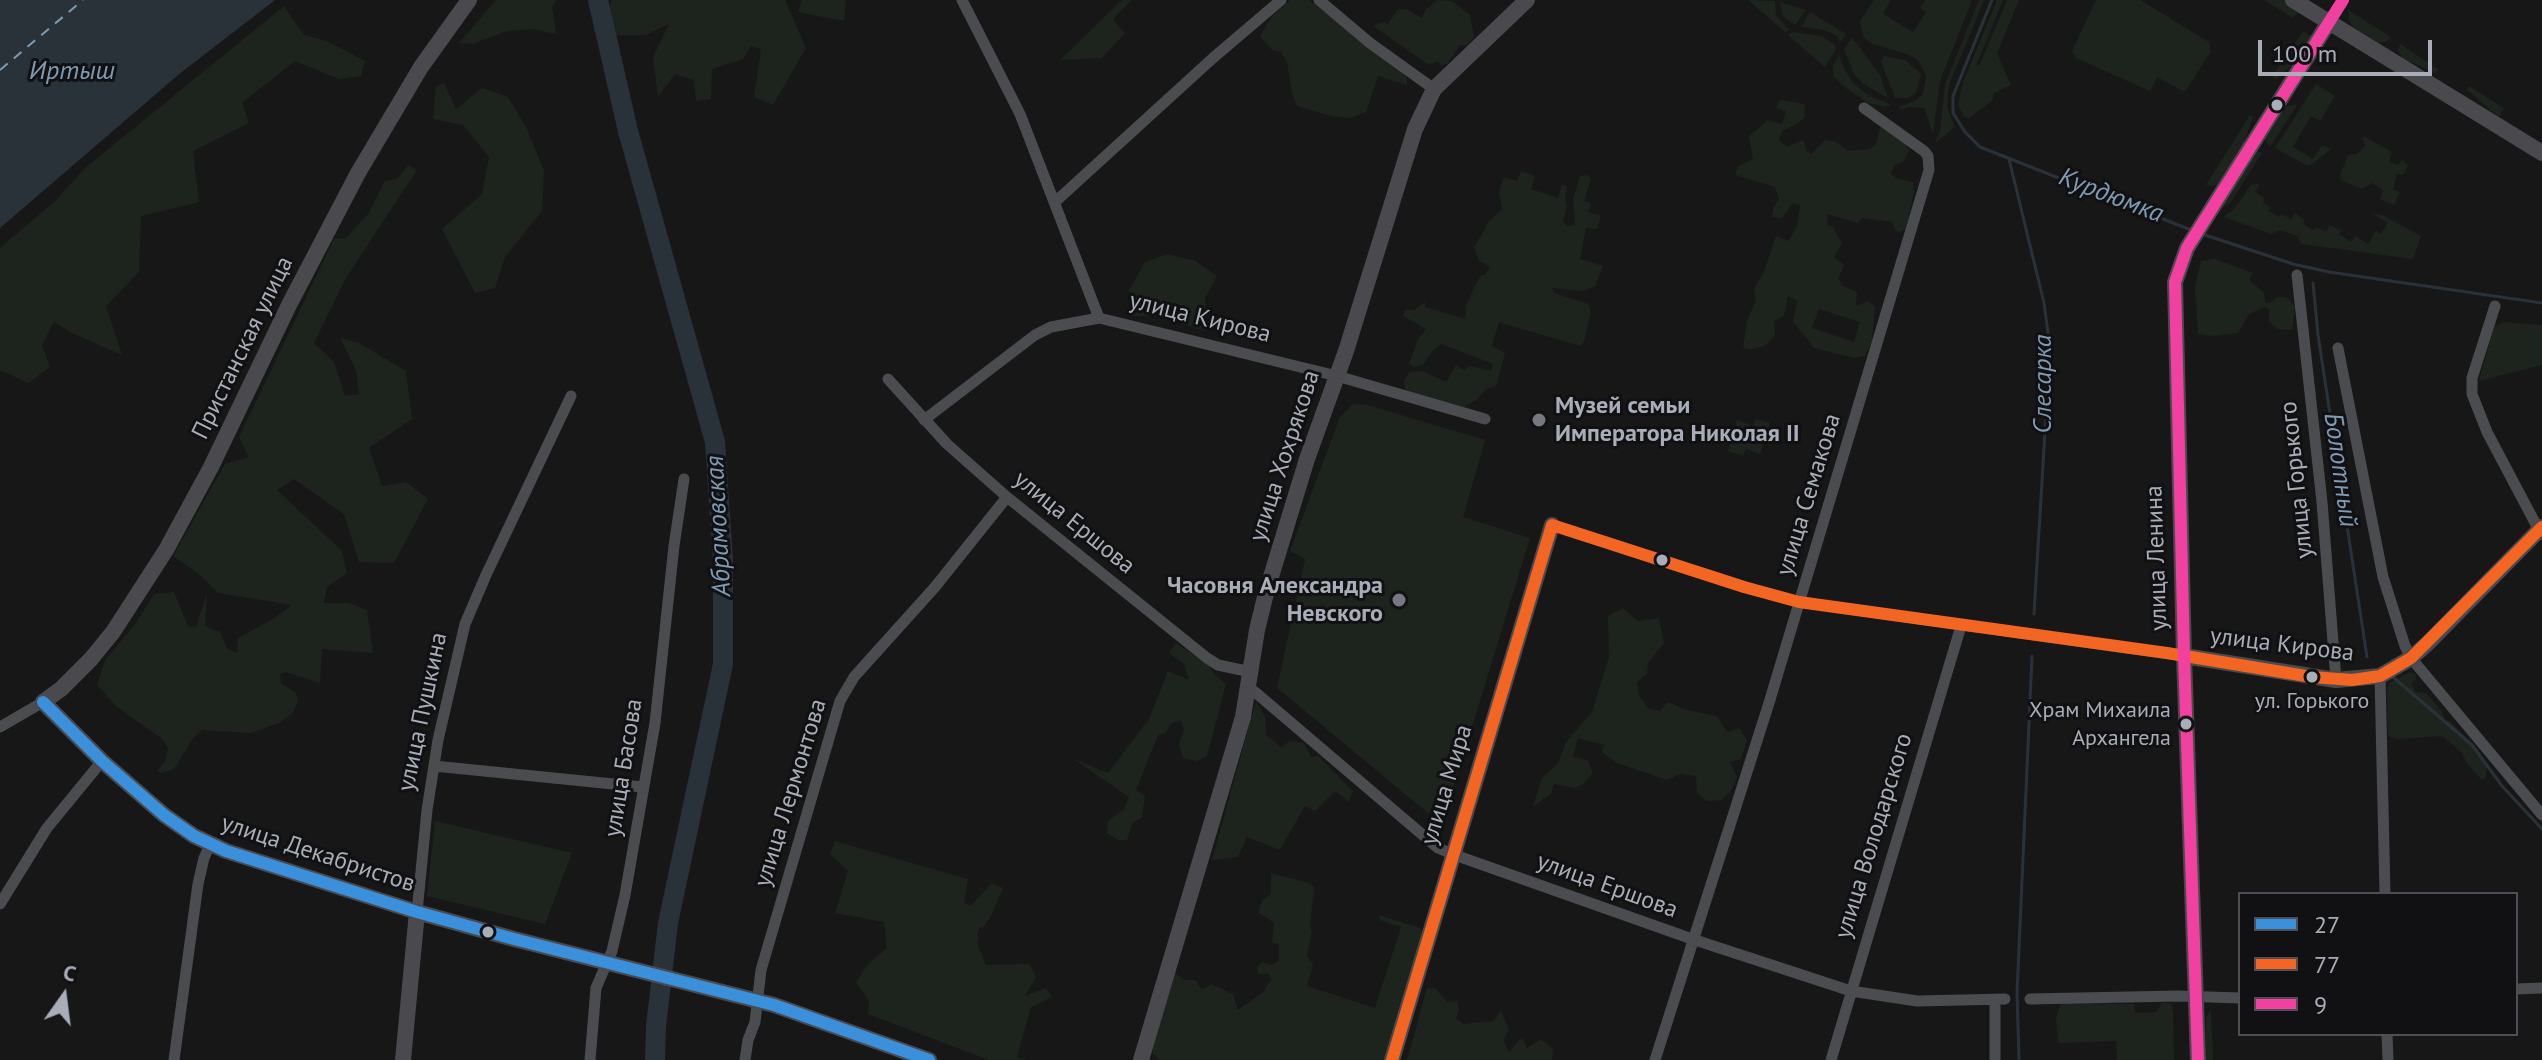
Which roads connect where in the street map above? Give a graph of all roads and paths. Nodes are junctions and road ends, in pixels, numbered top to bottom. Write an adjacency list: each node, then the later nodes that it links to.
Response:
1 (469, 0): 33 (main road, Пристанская улица)
2 (962, 0): 12 (street, улица Кирова)
3 (1281, 0): 12 (street)
4 (1319, 0): 9 (street)
5 (1527, 0): 9 (main road, улица Хохрякова)
6 (2293, 0): 8 (main road)
7 (2343, 0): 8 (street)
8 (2329, 22): 11 (main road); 28 (main road, улица Ленина)
9 (1434, 89): 17 (main road, улица Хохрякова)
10 (1864, 108): 26 (street, улица Семакова)
11 (2542, 153)
12 (1055, 202): 15 (street, улица Кирова)
13 (2297, 275): 31 (street, улица Горького)
14 (2495, 306): 25 (street)
15 (1099, 318): 17 (street, улица Кирова); 21 (street)
16 (2338, 348): 29 (street)
17 (1337, 376): 20 (street, улица Кирова); 32 (main road, улица Хохрякова)
18 (888, 379): 21 (street, улица Ершова)
19 (571, 396): 36 (street, улица Пушкина)
20 (1485, 419)
21 (924, 420): 23 (street, улица Ершова)
22 (684, 479): 37 (street, улица Басова)
23 (1007, 497): 32 (street, улица Ершова); 52 (street, улица Лермонтова)
24 (1552, 525): 26 (street); 40 (main road, улица Мира)
25 (2541, 531): 29 (main road, улица Кирова)
26 (1799, 602): 27 (street); 44 (street, улица Семакова)
27 (1961, 626): 28 (street, улица Кирова); 48 (street, улица Володарского)
28 (2184, 656): 31 (main road, улица Кирова); 49 (main road, улица Ленина)
29 (2411, 658): 30 (main road, улица Кирова); 38 (street)
30 (2380, 676): 31 (main road, улица Кирова); 41 (street)
31 (2336, 680)
32 (1250, 681): 40 (street, улица Ершова); 59 (main road, улица Хохрякова)
33 (43, 702): 34 (street); 35 (main road, улица Декабристов)
34 (0, 727)
35 (102, 761): 39 (main road, улица Декабристов); 42 (street)
36 (434, 766): 37 (street); 43 (street, улица Пушкина)
37 (643, 787): 45 (street, улица Басова)
38 (2542, 815)
39 (210, 845): 43 (main road, улица Декабристов); 54 (street)
40 (1452, 854): 44 (street, улица Ершова); 60 (main road, улица Мира)
41 (2385, 892)
42 (0, 904)
43 (417, 912): 45 (main road, улица Декабристов); 55 (main road, улица Пушкина)
44 (1692, 939): 48 (street, улица Ершова); 61 (street, улица Семакова)
45 (614, 966): 52 (main road, улица Декабристов); 56 (street, улица Басова)
46 (2542, 988): 47 (street)
47 (2518, 989)
48 (1851, 991): 62 (street, улица Володарского); 63 (street, улица Ершова)
49 (2197, 997): 50 (street); 51 (street); 64 (main road, улица Ленина)
50 (2238, 998)
51 (2030, 999)
52 (757, 1000): 57 (street, улица Лермонтова); 58 (main road)
53 (2387, 1036): 65 (street)
54 (174, 1060)
55 (403, 1060)
56 (590, 1060)
57 (745, 1060)
58 (929, 1060)
59 (1141, 1060)
60 (1392, 1060)
61 (1655, 1060)
62 (1831, 1060)
63 (1995, 1060)
64 (2198, 1060)
65 (2388, 1060)

